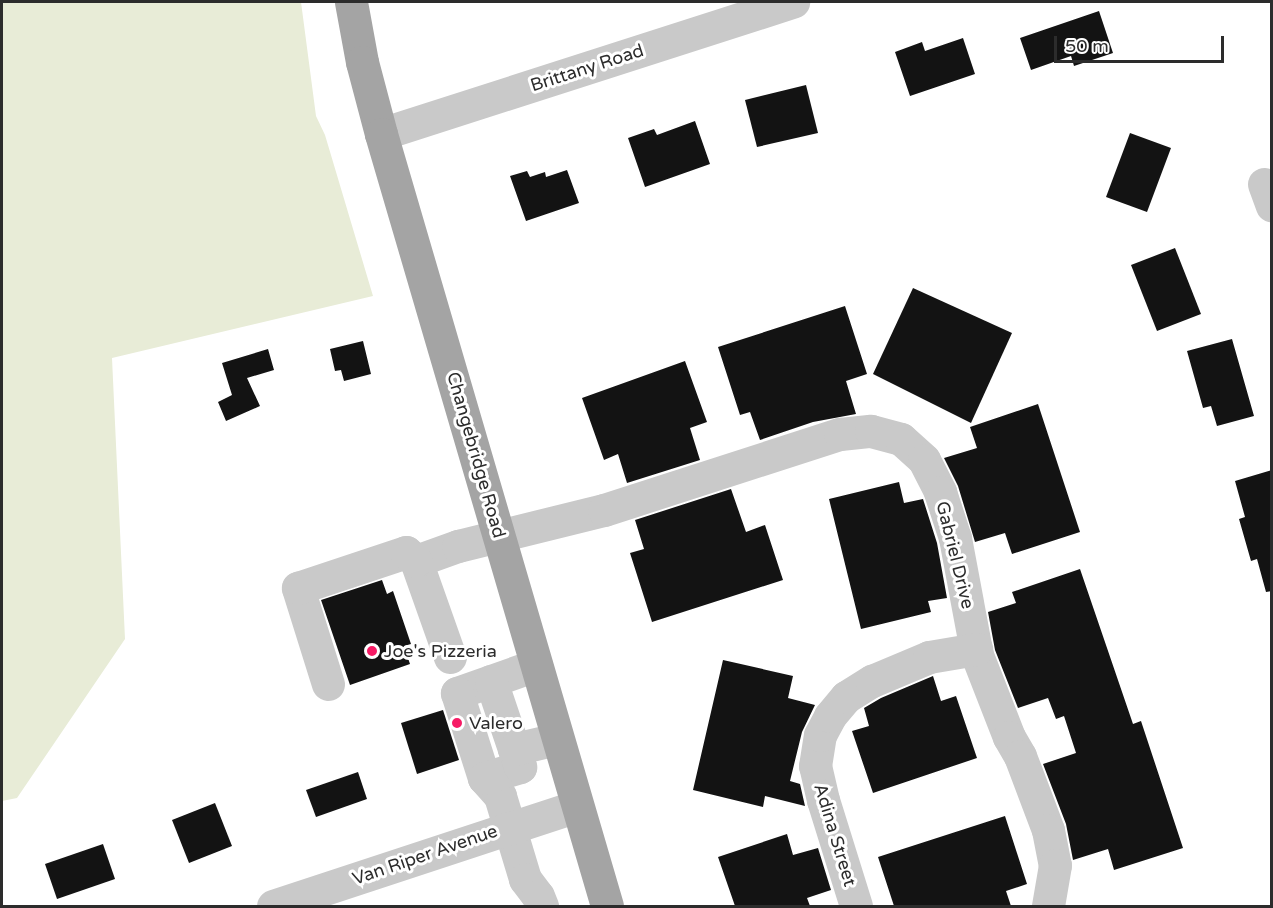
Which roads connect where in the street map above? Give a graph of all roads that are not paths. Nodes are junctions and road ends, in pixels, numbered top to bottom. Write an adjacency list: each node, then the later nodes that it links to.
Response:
1 (351, 2): 3 (main road, Changebridge Road)
2 (793, 2): 3 (street, Brittany Road)
3 (381, 134): 4 (main road, Changebridge Road)
4 (499, 536): 5 (street, Gabriel Drive); 6 (street, Gabriel Drive); 8 (main road, Changebridge Road)
5 (416, 561): 7 (street); 10 (street)
6 (976, 649): 19 (street, Adina Street); 20 (street, Gabriel Drive)
7 (450, 657)
8 (536, 665): 9 (street); 11 (main road, Changebridge Road)
9 (491, 681): 12 (street); 13 (street)
10 (327, 684)
11 (557, 739): 12 (street); 14 (main road, Changebridge Road)
12 (514, 749): 13 (street)
13 (484, 778): 15 (street)
14 (577, 806): 15 (street, Van Riper Avenue); 18 (main road, Changebridge Road)
15 (511, 826): 16 (street, Van Riper Avenue); 17 (street)
16 (273, 906)
17 (542, 906)
18 (608, 906)
19 (856, 906)
20 (1048, 906)

